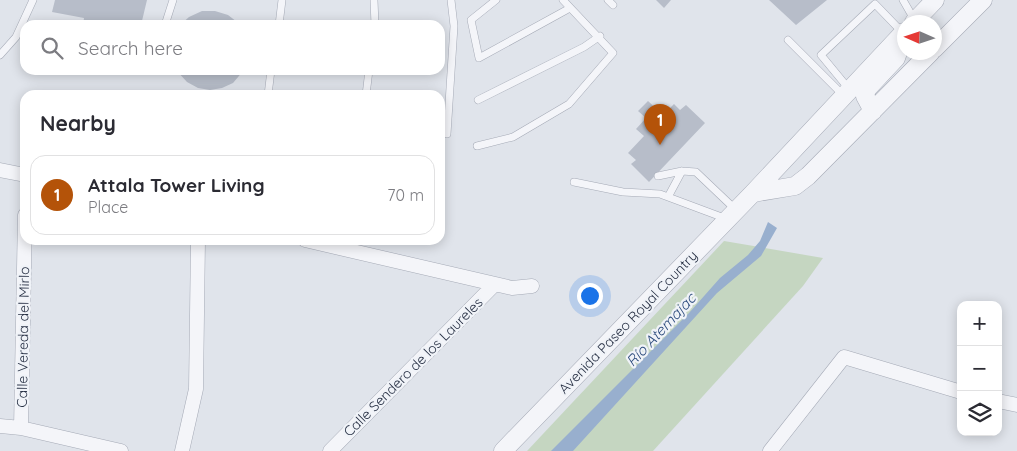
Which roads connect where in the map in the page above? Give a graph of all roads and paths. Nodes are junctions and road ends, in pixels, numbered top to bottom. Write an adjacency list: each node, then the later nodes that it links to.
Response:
1 (33, 0): 15 (lane)
2 (173, 0): 16 (lane)
3 (282, 0): 17 (lane)
4 (374, 0): 18 (lane)
5 (451, 0): 34 (lane)
6 (496, 0): 11 (lane)
7 (563, 0): 11 (lane)
8 (903, 0): 12 (lane)
9 (935, 0): 13 (street, Avenida Paseo Royal Country)
10 (983, 0): 23 (street)
11 (570, 8): 20 (lane)
12 (906, 15)
13 (921, 15)
14 (897, 19): 31 (lane)
15 (24, 20)
16 (167, 20)
17 (279, 20)
18 (375, 20)
19 (20, 29): 24 (lane)
20 (600, 36): 32 (lane); 35 (lane)
21 (897, 39): 31 (street, Avenida Paseo Royal Country)
22 (788, 40): 31 (lane)
23 (942, 41)
24 (0, 55)
25 (897, 56): 33 (street)
26 (923, 60): 33 (street)
27 (271, 75): 29 (lane)
28 (368, 75): 30 (lane)
29 (269, 90)
30 (367, 90)
31 (846, 92): 41 (street, Avenida Paseo Royal Country)
32 (478, 100)
33 (873, 111): 41 (street)
34 (447, 134)
35 (477, 146)
36 (0, 170): 38 (street)
37 (682, 171): 39 (lane); 42 (lane); 43 (lane)
38 (20, 174)
39 (658, 176)
40 (574, 182): 42 (lane)
41 (753, 192): 43 (street, Avenida Paseo Royal Country)
42 (668, 197): 43 (lane)
43 (732, 215): 57 (street, Avenida Paseo Royal Country)
44 (24, 245): 53 (street, Calle Vereda del Mirlo)
45 (198, 245): 55 (street)
46 (327, 245): 47 (street, Calle Sendero de los Laureles)
47 (495, 284): 48 (street, Calle Sendero de los Laureles); 56 (street, Calle Sendero de los Laureles)
48 (532, 286)
49 (958, 391): 58 (street)
50 (1002, 402): 51 (street)
51 (1017, 405)
52 (0, 426): 53 (street)
53 (21, 428): 54 (street)
54 (121, 451)
55 (182, 451)
56 (330, 451)
57 (504, 451)
58 (770, 451)

